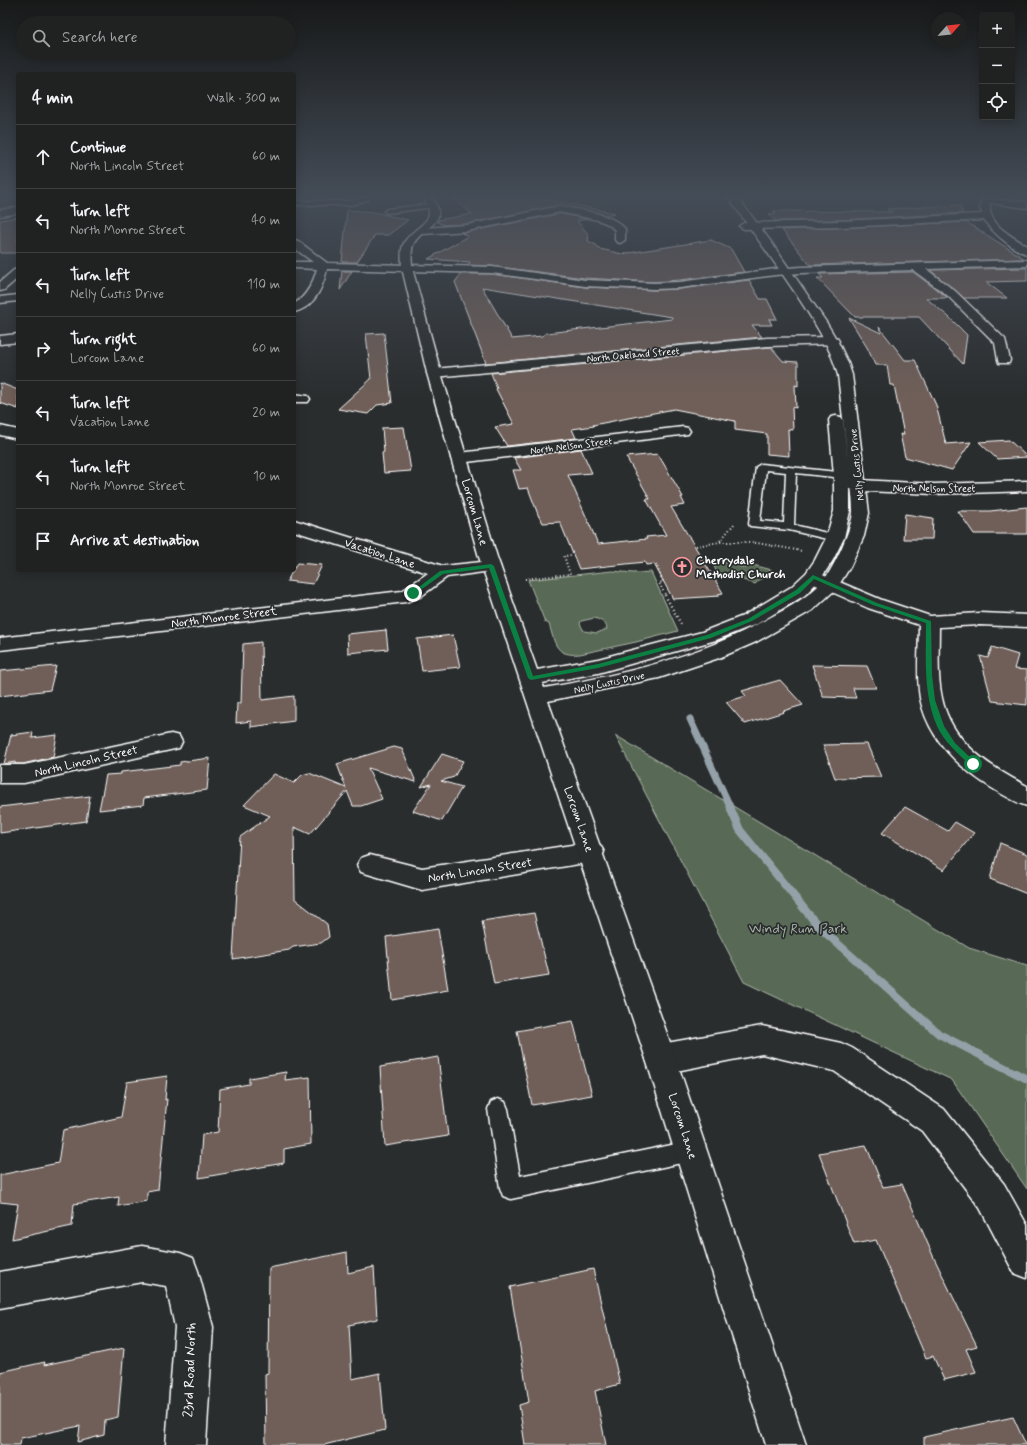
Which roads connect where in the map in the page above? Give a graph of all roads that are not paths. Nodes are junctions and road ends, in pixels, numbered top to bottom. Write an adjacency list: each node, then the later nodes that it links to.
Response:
1 (323, 265): 12 (street)
2 (335, 265): 6 (street)
3 (776, 265): 7 (street, Nelly Custis Drive)
4 (936, 265): 5 (street)
5 (915, 266): 7 (street); 16 (street)
6 (407, 268): 7 (street); 18 (street, Lorcom Lane)
7 (780, 271): 15 (street, Nelly Custis Drive)
8 (16, 274): 9 (street)
9 (0, 288)
10 (16, 298): 11 (street)
11 (0, 300)
12 (296, 308)
13 (16, 338): 14 (street)
14 (0, 340)
15 (826, 341): 17 (street, Nelly Custis Drive); 18 (street, North Oakland Street); 25 (street, Nelly Custis Drive)
16 (1004, 360)
17 (827, 362)
18 (434, 373): 23 (street, Lorcom Lane)
19 (835, 404): 25 (street, Nelly Custis Drive)
20 (0, 430): 22 (street)
21 (683, 431): 23 (street, North Nelson Street)
22 (16, 435)
23 (459, 458): 30 (street, Lorcom Lane)
24 (791, 469): 25 (lane); 28 (lane); 28 (lane)
25 (850, 480): 26 (street, North Nelson Street); 29 (street, Nelly Custis Drive); 32 (street, Nelly Custis Drive)
26 (1027, 486)
27 (296, 526): 31 (street, Vacation Lane)
28 (789, 527): 29 (lane)
29 (835, 538): 32 (street, Nelly Custis Drive)
30 (491, 566): 31 (street, Vacation Lane); 36 (street, Lorcom Lane)
31 (442, 572): 35 (street, North Monroe Street)
32 (821, 580): 34 (street); 36 (street, Nelly Custis Drive)
33 (1027, 621): 34 (street)
34 (929, 622): 39 (street)
35 (0, 644)
36 (534, 687): 40 (street, Lorcom Lane)
37 (171, 742): 38 (street, North Lincoln Street)
38 (0, 774)
39 (1027, 797)
40 (591, 852): 41 (street, North Lincoln Street); 42 (street, Lorcom Lane)
41 (370, 865)
42 (662, 1059): 44 (street, Lorcom Lane); 45 (street)
43 (498, 1109): 44 (lane)
44 (691, 1151): 48 (street, Lorcom Lane)
45 (1027, 1260)
46 (0, 1290): 47 (street, 23rd Road North)
47 (186, 1445)
48 (786, 1445)

